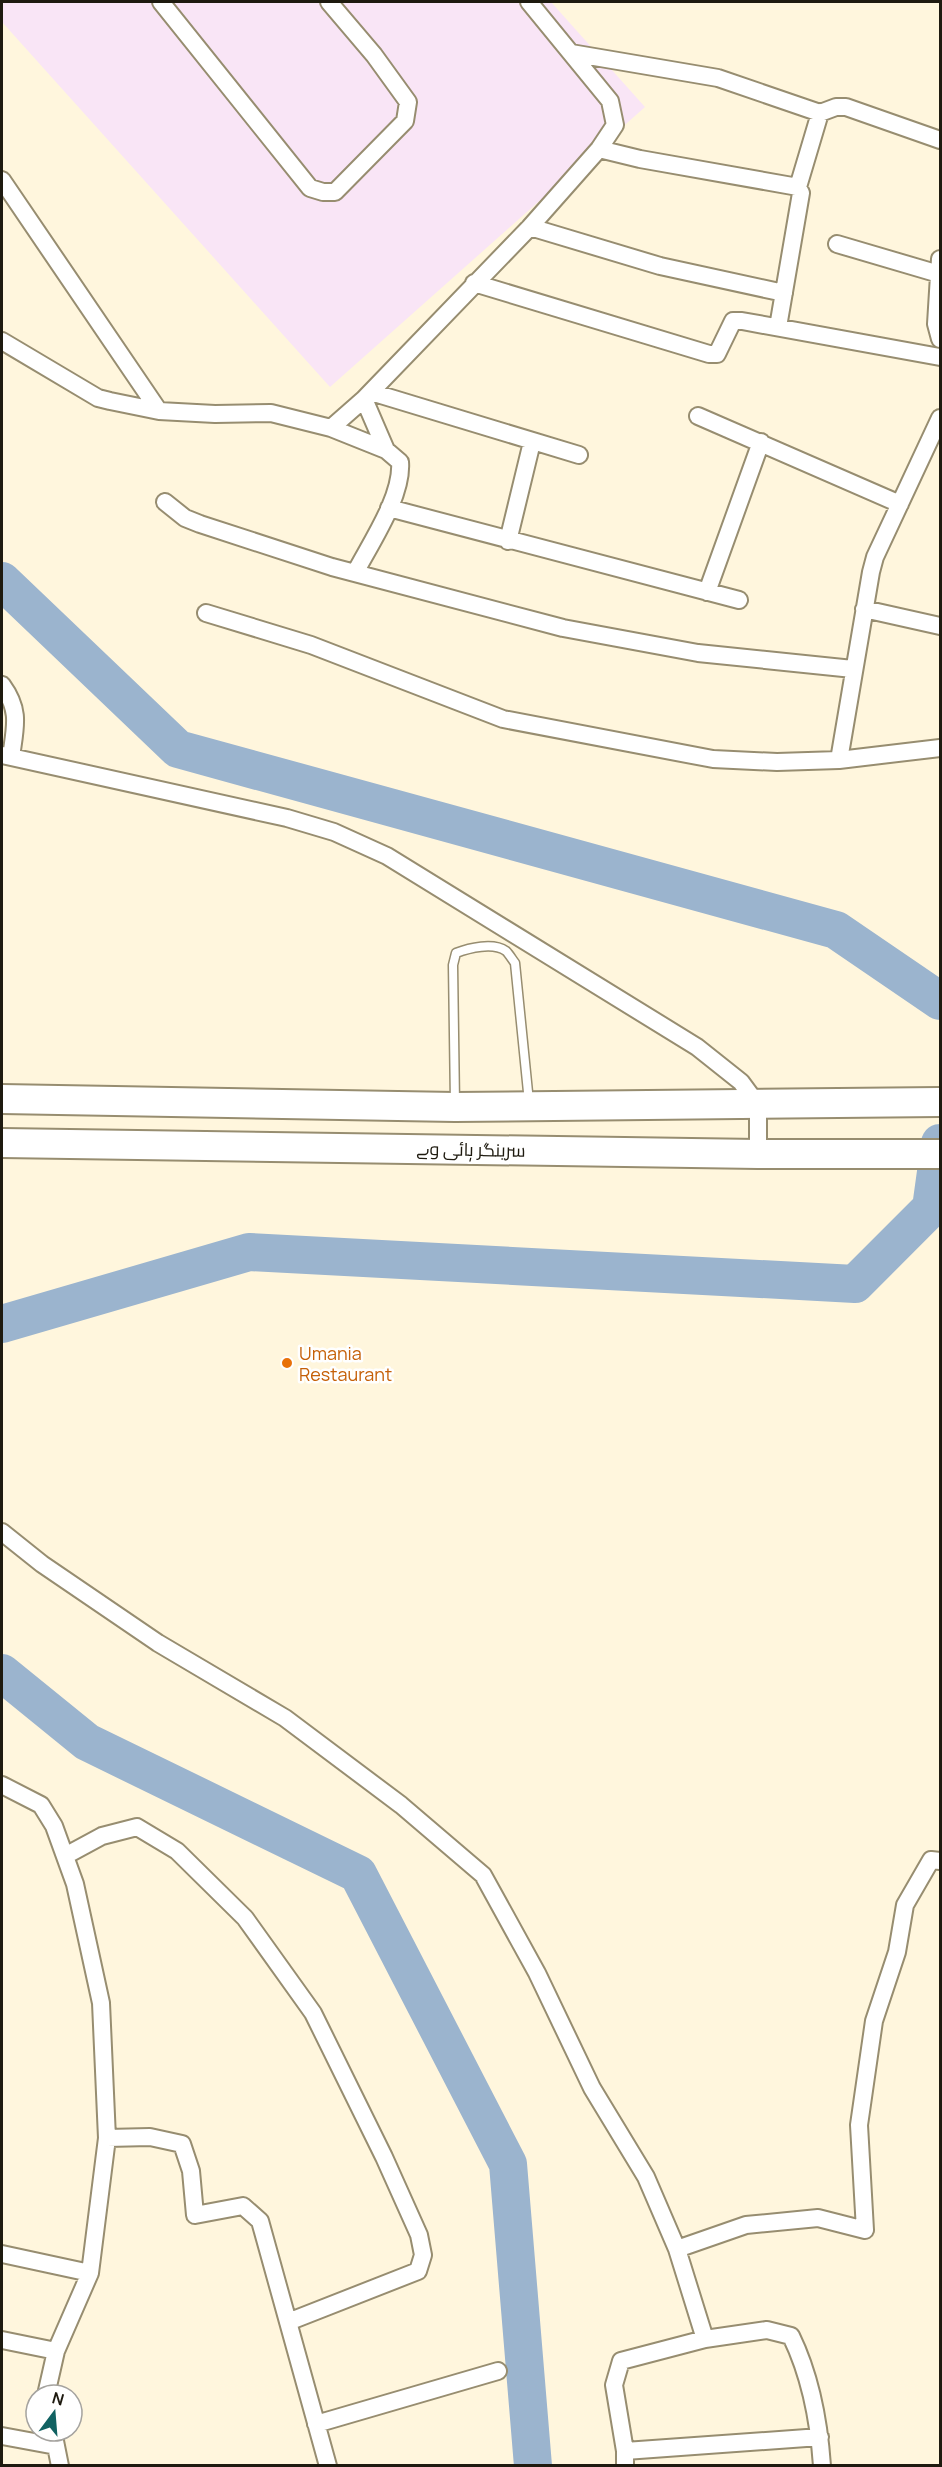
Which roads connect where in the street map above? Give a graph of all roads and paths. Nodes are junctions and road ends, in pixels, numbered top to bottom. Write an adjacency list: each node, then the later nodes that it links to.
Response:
1 (161, 2): 2 (street)
2 (329, 2)
3 (529, 2): 4 (street)
4 (571, 53): 5 (street); 7 (street)
5 (820, 113): 6 (street); 9 (street)
6 (940, 140)
7 (599, 149): 9 (street); 10 (street)
8 (2, 180): 20 (street)
9 (798, 187): 14 (street)
10 (530, 227): 13 (street); 14 (street)
11 (837, 244): 12 (street)
12 (940, 266): 16 (street)
13 (474, 283): 15 (street); 19 (street)
14 (784, 293): 15 (street)
15 (778, 327): 18 (street)
16 (940, 339)
17 (2, 341): 20 (street)
18 (940, 357)
19 (367, 396): 23 (street); 24 (street); 26 (street)
20 (159, 411): 23 (street)
21 (698, 416): 25 (street)
22 (940, 418): 29 (street)
23 (331, 428): 26 (street)
24 (532, 442): 27 (street); 31 (street)
25 (761, 442): 29 (street); 33 (street)
26 (386, 450): 30 (street)
27 (579, 455)
28 (165, 502): 32 (street)
29 (900, 504): 35 (street)
30 (388, 508): 31 (street); 32 (street)
31 (508, 541): 33 (street)
32 (356, 573): 38 (street)
33 (706, 592): 34 (street)
34 (739, 600)
35 (864, 609): 37 (street); 38 (street)
36 (206, 613): 42 (street)
37 (940, 626)
38 (853, 669): 42 (street)
39 (2, 685): 41 (street)
40 (940, 748): 42 (street)
41 (6, 756): 45 (street)
42 (839, 760)
43 (2, 1099): 47 (highway)
44 (940, 1102): 45 (highway)
45 (758, 1105): 46 (highway); 50 (street)
46 (530, 1106): 47 (highway); 47 (lane)
47 (455, 1107)
48 (2, 1143): 50 (highway, سرینگر ہائی وے)
49 (940, 1154): 50 (highway, سرینگر ہائی وے)
50 (758, 1155)
51 (2, 1532): 56 (street)
52 (2, 1785): 53 (street)
53 (65, 1856): 55 (street); 59 (street)
54 (940, 1861): 56 (street)
55 (107, 2138): 58 (street); 59 (street)
56 (677, 2249): 60 (street)
57 (2, 2254): 58 (street)
58 (90, 2273): 62 (street)
59 (288, 2322): 65 (street)
60 (705, 2339): 68 (street); 70 (street)
61 (2, 2340): 62 (street)
62 (56, 2351): 64 (street)
63 (498, 2371): 65 (street)
64 (49, 2383)
65 (316, 2424): 72 (street)
66 (2, 2436): 67 (street)
67 (24, 2437)
68 (820, 2437): 70 (street); 73 (street)
69 (55, 2443): 71 (street)
70 (625, 2458)
71 (60, 2466)
72 (328, 2466)
73 (822, 2466)

